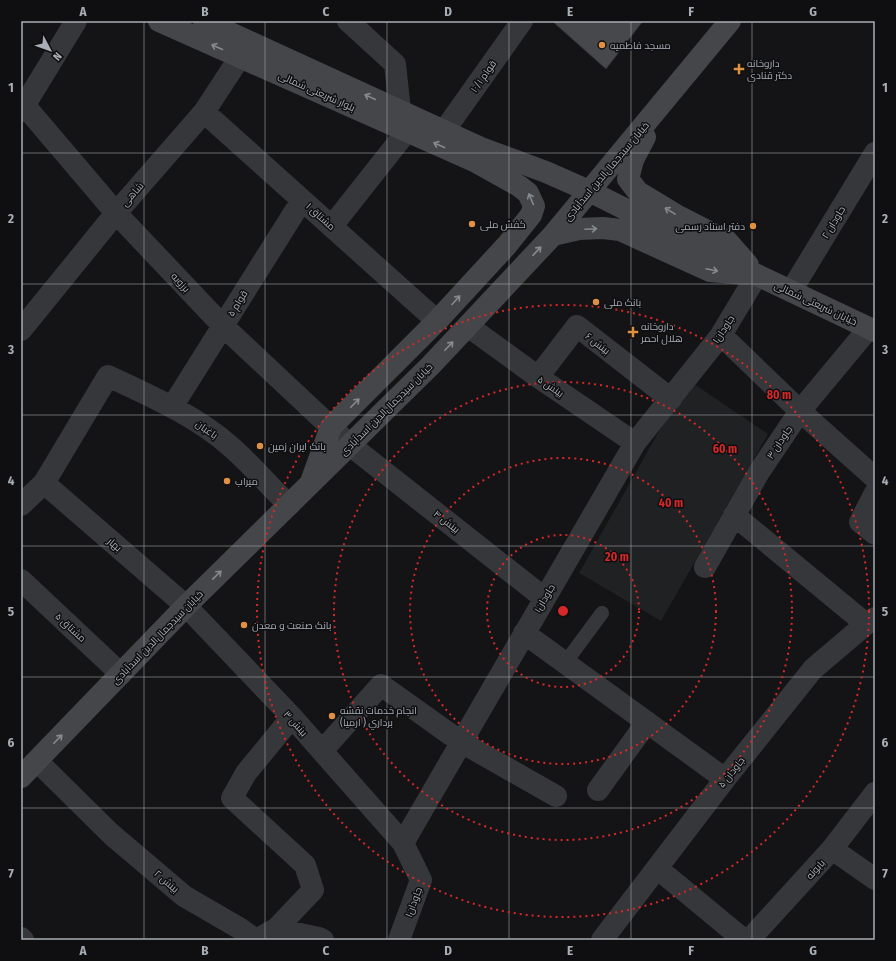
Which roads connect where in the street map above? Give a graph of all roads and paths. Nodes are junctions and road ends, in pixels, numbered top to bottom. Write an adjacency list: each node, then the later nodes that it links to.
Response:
1 (76, 21): 9 (street)
2 (159, 21): 7 (main road, بلوار شریعتی شمالی, one-way to 2)
3 (204, 21): 10 (main road, بلوار شریعتی شمالی, one-way to 3)
4 (348, 21): 10 (street)
5 (522, 21): 13 (street, قوام ۱۰/۱)
6 (730, 21): 8 (main road, خیابان سیدجمال‌الدین اسدآبادی)
7 (240, 57): 11 (street, شاهی); 12 (main road, بلوار شریعتی شمالی)
8 (661, 105): 16 (main road, خیابان سیدجمال‌الدین اسدآبادی); 21 (main road, one-way to 8)
9 (23, 109): 18 (street, برزویه)
10 (400, 111): 13 (main road, بلوار شریعتی شمالی)
11 (204, 112): 17 (street, مشتاق ۱); 18 (street, شاهی)
12 (407, 131): 15 (main road, بلوار شریعتی شمالی, one-way to 12); 19 (street)
13 (444, 131): 15 (main road, بلوار شریعتی شمالی)
14 (875, 152): 22 (street, جاودان ۲)
15 (478, 154): 16 (main road, خیابان شریعتی شمالی); 23 (main road, one-way to 15)
16 (589, 191): 20 (main road, خیابان سیدجمال‌الدین اسدآبادی); 21 (main road, خیابان شریعتی شمالی)
17 (302, 200): 19 (street, مشتاق ۱); 24 (street, قوام ۵)
18 (116, 213): 24 (street, برزویه); 26 (street, شاهی)
19 (332, 226): 23 (street, مشتاق ۱)
20 (553, 235): 21 (main road, one-way to 21); 25 (main road, خیابان سیدجمال‌الدین اسدآبادی, one-way to 20)
21 (757, 275): 22 (main road, خیابان شریعتی شمالی); 28 (street, جاودان۱)
22 (791, 291): 27 (main road, خیابان شریعتی شمالی)
23 (437, 322): 33 (main road, one-way to 23)
24 (223, 326): 31 (street, قوام ۵); 33 (street, برزویه)
25 (468, 326): 29 (street, بینش ۵); 35 (main road, خیابان سیدجمال‌الدین اسدآبادی, one-way to 25)
26 (21, 330)
27 (872, 330): 32 (street, جاودان ۳)
28 (721, 335): 30 (street, جاودان۱); 32 (street)
29 (538, 377): 30 (street, بینش ۶); 34 (street, بینش ۵)
30 (671, 399): 34 (street, جاودان۱)
31 (172, 407): 37 (street, باغبان); 41 (street, باغبان)
32 (800, 411): 36 (street); 42 (street, جاودان ۳)
33 (331, 427): 35 (street, برزویه); 38 (main road)
34 (635, 443): 46 (street, جاودان۱)
35 (350, 445): 38 (main road, خیابان سیدجمال‌الدین اسدآبادی); 46 (street, بینش ۴)
36 (875, 478)
37 (44, 483): 40 (street); 47 (street, بهار)
38 (310, 484): 41 (main road, خیابان سیدجمال‌الدین اسدآبادی)
39 (875, 493): 43 (street)
40 (21, 505)
41 (289, 505): 47 (main road, خیابان سیدجمال‌الدین اسدآبادی, one-way to 41)
42 (734, 515): 44 (street, جاودان ۳); 49 (street)
43 (875, 534)
44 (705, 567)
45 (21, 580): 52 (street, مشتاق ۵)
46 (544, 598): 50 (street, جاودان۱)
47 (186, 606): 52 (main road, خیابان سیدجمال‌الدین اسدآبادی); 53 (street, بینش ۳)
48 (602, 614): 51 (lane)
49 (870, 621): 59 (street, جاودان ۵)
50 (524, 633): 51 (street); 55 (street, جاودان۱)
51 (565, 663): 54 (street)
52 (121, 674): 57 (main road, خیابان سیدجمال‌الدین اسدآبادی, one-way to 52)
53 (292, 717): 56 (street, بینش ۳); 67 (street)
54 (647, 722): 59 (street); 60 (street)
55 (461, 742): 56 (street); 62 (street); 63 (street, جاودان۱)
56 (322, 752): 63 (street, بینش ۳)
57 (36, 761): 58 (main road, خیابان سیدجمال‌الدین اسدآبادی); 68 (street, بینش ۲)
58 (21, 777)
59 (725, 778): 65 (street, جاودان ۵)
60 (598, 790)
61 (875, 793): 64 (street, بابونه)
62 (556, 796)
63 (403, 843): 70 (street, جاودان۱)
64 (832, 849): 66 (street); 73 (street, بابونه)
65 (657, 868): 71 (street, جاودان ۵); 72 (street)
66 (875, 879)
67 (276, 929): 68 (street, بینش ۲); 69 (street)
68 (236, 934)
69 (323, 940)
70 (399, 940)
71 (602, 940)
72 (744, 940)
73 (750, 940)

